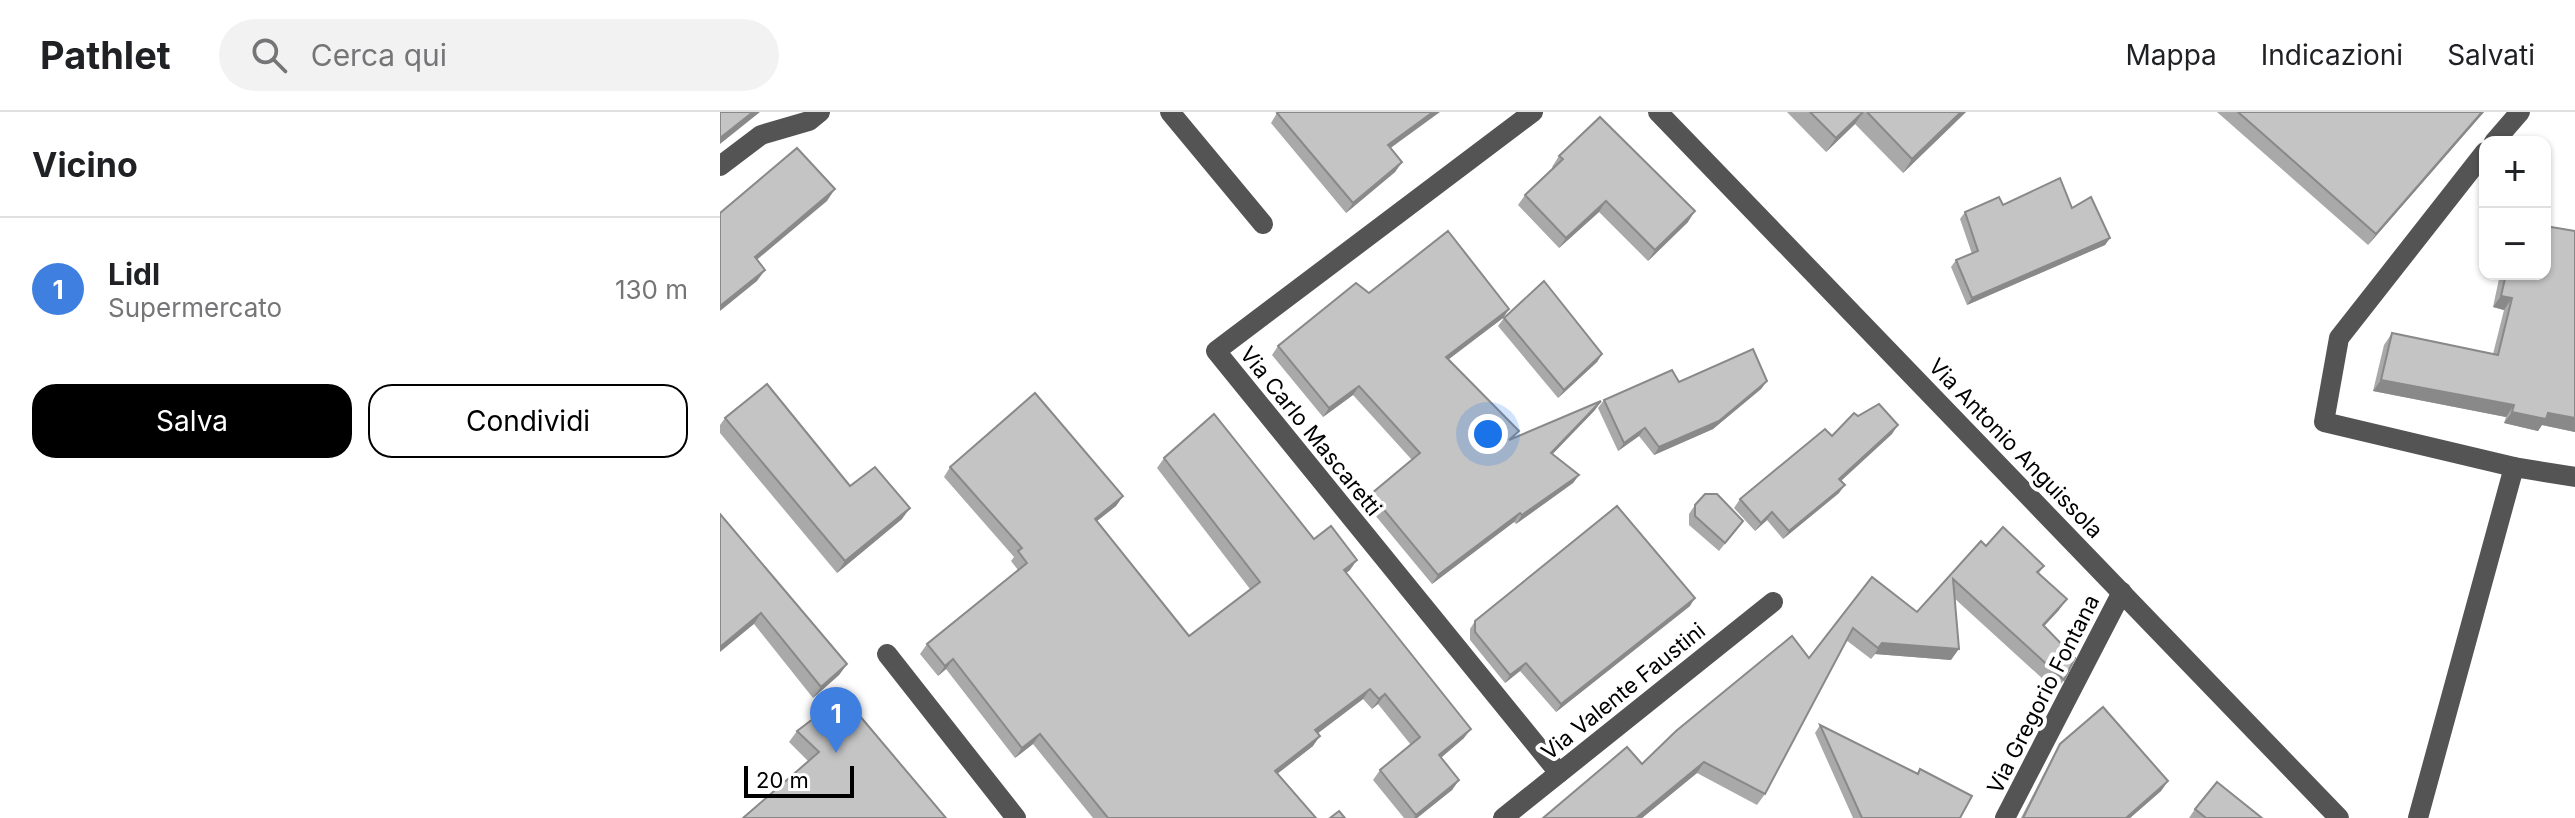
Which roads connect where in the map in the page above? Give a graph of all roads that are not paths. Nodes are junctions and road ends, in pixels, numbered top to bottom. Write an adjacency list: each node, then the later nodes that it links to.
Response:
1 (820, 112): 8 (street)
2 (1170, 112): 9 (street)
3 (1533, 112): 15 (street, Via Carlo Mascaretti)
4 (1658, 112): 12 (street, Via Antonio Anguissola)
5 (2520, 112): 6 (street)
6 (2499, 136)
7 (2479, 160): 10 (street)
8 (720, 166)
9 (1263, 224)
10 (2514, 467): 11 (street); 20 (street)
11 (2575, 477)
12 (2122, 592): 18 (street, Via Gregorio Fontana); 19 (street, Via Antonio Anguissola)
13 (1773, 602): 15 (street, Via Valente Faustini)
14 (887, 654): 16 (street)
15 (1559, 773): 17 (street, Via Valente Faustini)
16 (1016, 818)
17 (1503, 818)
18 (2005, 818)
19 (2339, 818)
20 (2418, 818)

